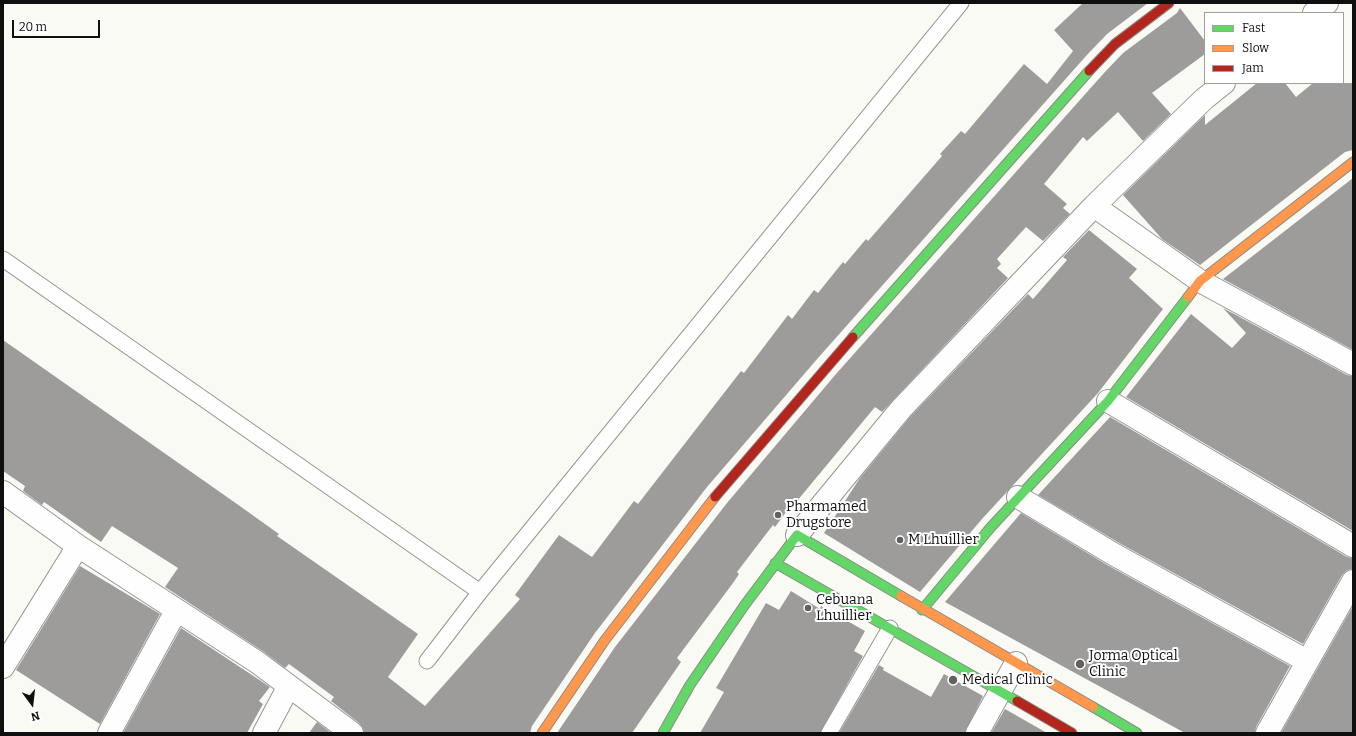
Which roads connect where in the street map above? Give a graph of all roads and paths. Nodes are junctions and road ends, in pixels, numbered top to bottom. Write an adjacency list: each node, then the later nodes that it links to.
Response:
1 (961, 3): 19 (lane)
2 (1169, 3): 32 (street)
3 (1327, 3): 4 (street)
4 (1315, 12)
5 (1223, 84): 7 (street)
6 (1350, 170): 9 (street)
7 (1094, 206): 9 (street); 14 (street)
8 (3, 259): 19 (lane)
9 (1200, 281): 10 (street); 11 (street)
10 (1353, 364)
11 (1108, 401): 13 (street); 16 (street)
12 (3, 492): 15 (street)
13 (1018, 497): 20 (street); 24 (street)
14 (797, 535): 17 (street); 20 (street)
15 (78, 546): 21 (street); 23 (street)
16 (1353, 546)
17 (775, 563): 22 (street); 33 (street)
18 (1353, 581): 24 (street)
19 (480, 592): 25 (lane)
20 (922, 610): 26 (street)
21 (176, 611): 27 (street); 29 (street)
22 (890, 628): 28 (street); 34 (lane)
23 (5, 660)
24 (1307, 660): 38 (street)
25 (427, 661)
26 (1016, 663): 28 (street); 37 (street)
27 (289, 686): 30 (street); 31 (street)
28 (1000, 692): 35 (street); 36 (street)
29 (109, 733)
30 (264, 733)
31 (352, 733)
32 (542, 733)
33 (662, 733)
34 (829, 733)
35 (977, 733)
36 (1072, 733)
37 (1136, 733)
38 (1267, 733)

